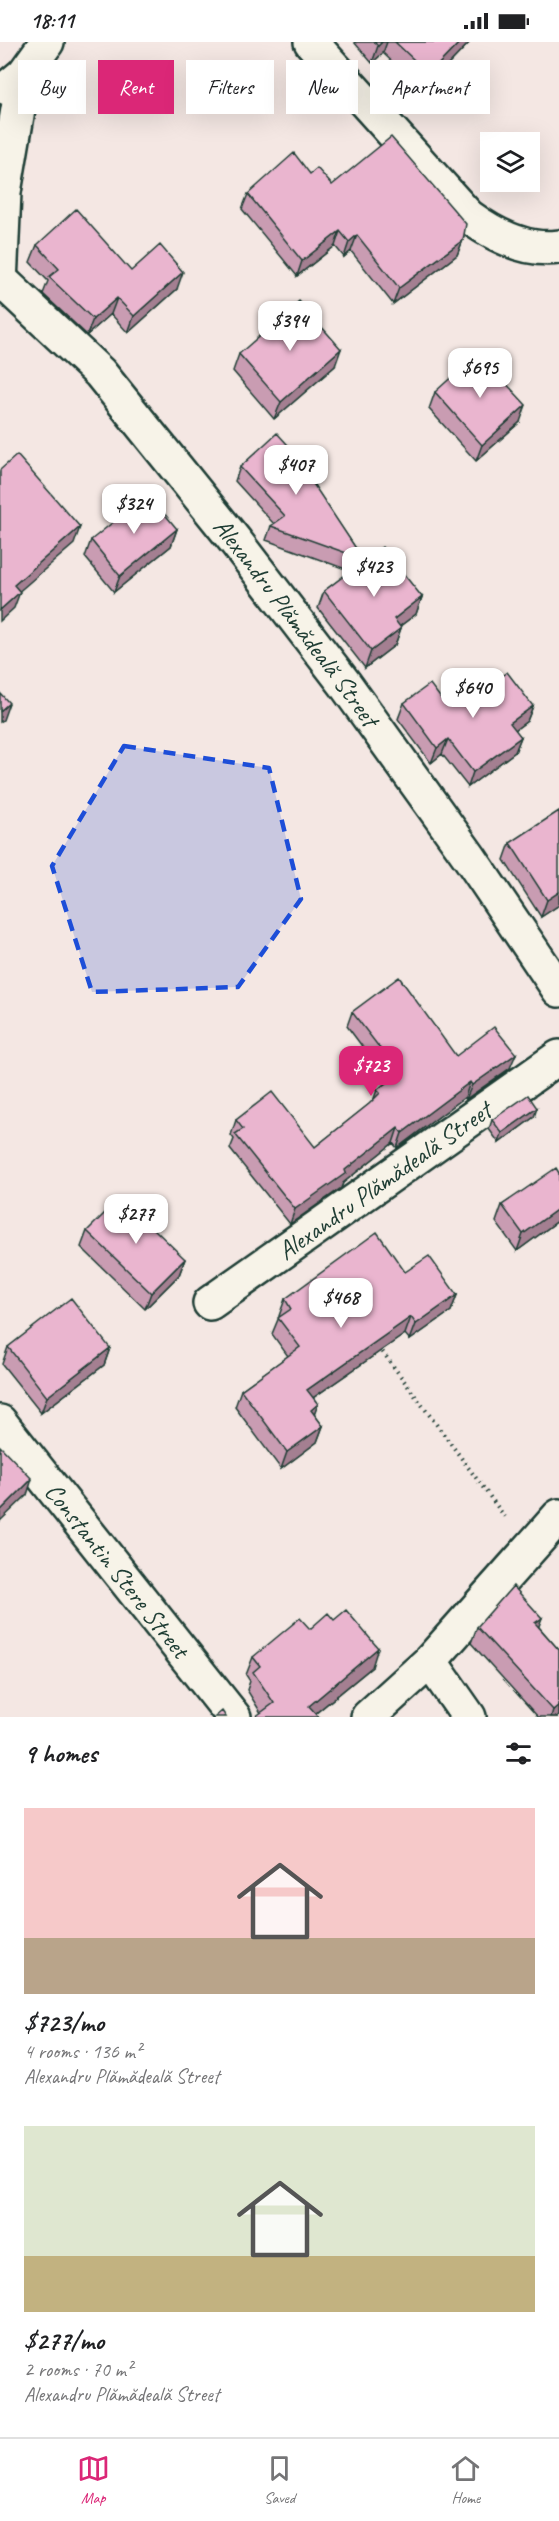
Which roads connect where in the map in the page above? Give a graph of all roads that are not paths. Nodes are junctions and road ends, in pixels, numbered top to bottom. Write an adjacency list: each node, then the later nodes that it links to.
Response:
1 (47, 42): 3 (street)
2 (311, 42): 4 (street)
3 (12, 83): 5 (street)
4 (559, 247)
5 (1, 282): 6 (street, Alexandru Plămădeală Street)
6 (559, 990)
7 (559, 1057): 8 (street, Alexandru Plămădeală Street)
8 (210, 1303)
9 (0, 1422): 12 (street, Constantin Stere Street)
10 (559, 1516): 11 (street)
11 (430, 1661): 13 (street); 14 (street)
12 (234, 1717)
13 (368, 1717)
14 (469, 1717)

